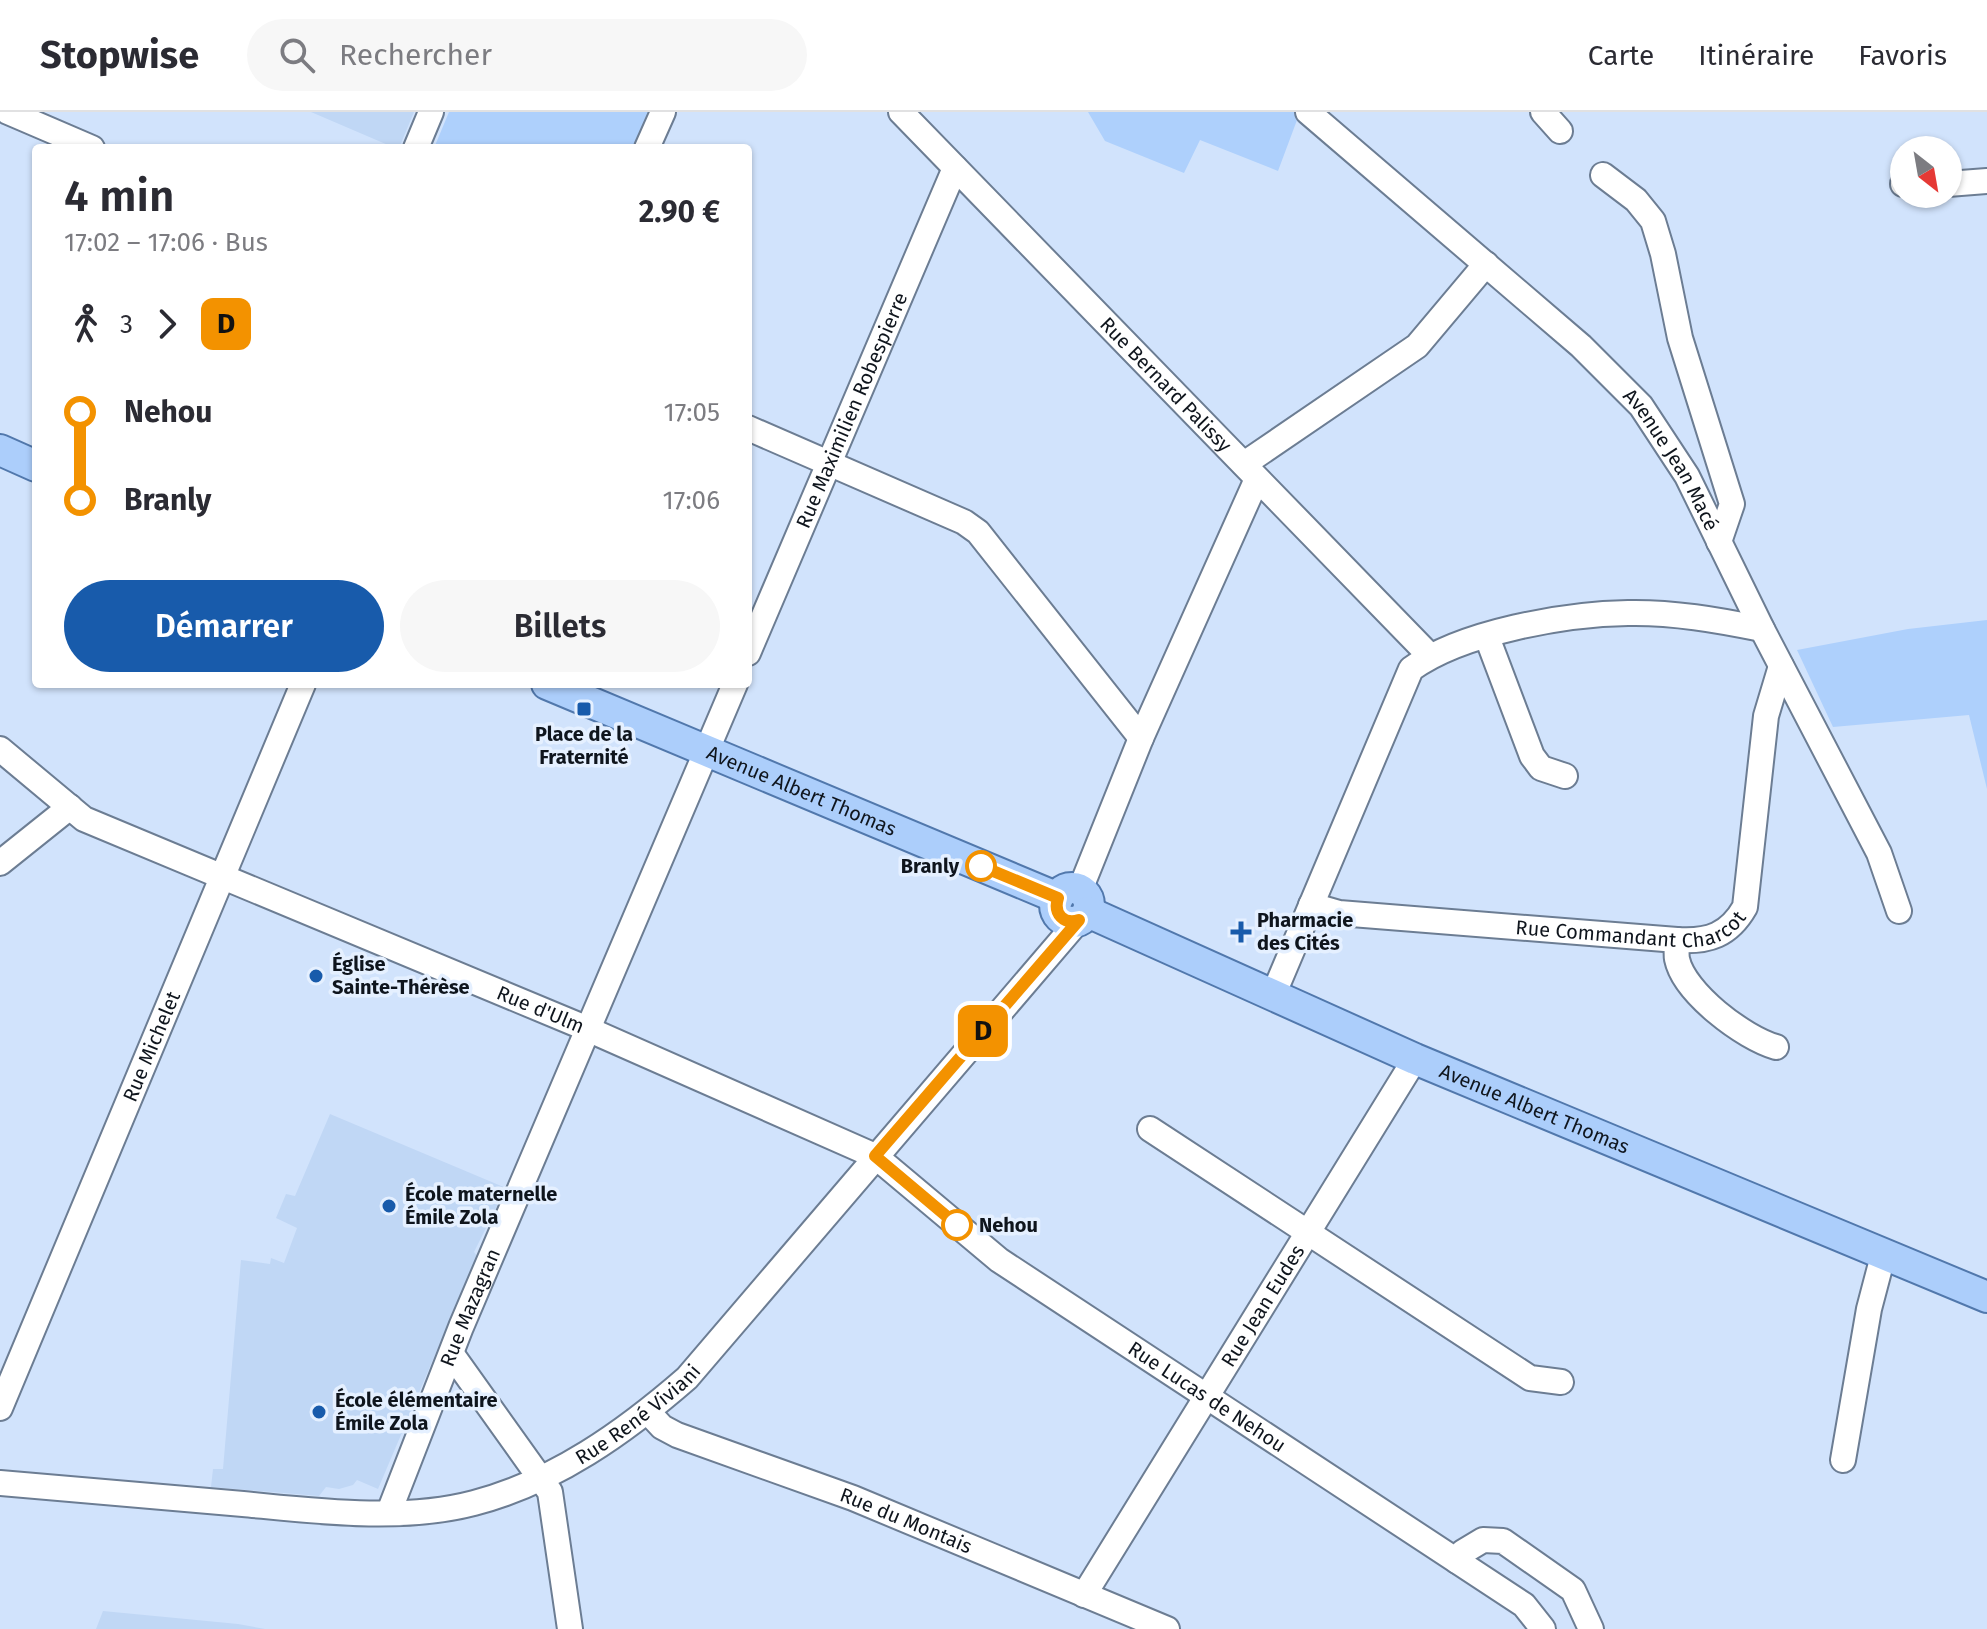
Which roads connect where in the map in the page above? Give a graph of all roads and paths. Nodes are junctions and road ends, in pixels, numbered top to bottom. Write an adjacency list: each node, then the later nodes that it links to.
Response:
1 (8, 112): 8 (street)
2 (431, 112): 9 (street)
3 (663, 112): 10 (street)
4 (901, 112): 11 (street, Rue Bernard Palissy)
5 (1308, 112): 15 (street, Avenue Jean Macé)
6 (1543, 112): 7 (street)
7 (1560, 131)
8 (83, 144)
9 (418, 144)
10 (649, 144)
11 (955, 168): 18 (street, Rue Maximilien Robespierre); 20 (street, Rue Bernard Palissy)
12 (1603, 175): 21 (street)
13 (1987, 181): 14 (street)
14 (1962, 183)
15 (1486, 264): 20 (street); 21 (street, Avenue Jean Macé)
16 (752, 430): 18 (street)
17 (0, 450): 19 (main road)
18 (829, 463): 24 (street, Rue Maximilien Robespierre); 30 (street)
19 (32, 464)
20 (1251, 471): 25 (street, Rue Bernard Palissy); 30 (street, Rue René Viviani)
21 (1719, 542): 22 (street, Avenue Jean Macé)
22 (1762, 629): 23 (street); 26 (street, Avenue Jean Macé)
23 (1487, 637): 25 (street); 33 (street)
24 (752, 644)
25 (1430, 656): 38 (street)
26 (1781, 666): 39 (street, Avenue Jean Macé); 40 (street, Rue Commandant Charcot)
27 (301, 688): 36 (street, Rue Michelet)
28 (557, 688): 32 (main road, Avenue Albert Thomas)
29 (733, 688): 32 (street)
30 (1141, 738): 37 (street, Rue René Viviani)
31 (0, 749): 34 (street, Rue d'Ulm)
32 (707, 751): 37 (main road, Avenue Albert Thomas); 42 (street, Rue Mazagran)
33 (1565, 776)
34 (70, 807): 35 (street); 36 (street, Rue d'Ulm)
35 (0, 863)
36 (222, 877): 42 (street, Rue d'Ulm); 53 (street, Rue Michelet)
37 (1076, 905): 41 (main road, Avenue Albert Thomas); 46 (street, Rue René Viviani)
38 (1311, 905): 40 (street, Rue Commandant Charcot); 41 (street)
39 (1899, 911)
40 (1677, 940): 43 (street)
41 (1274, 993): 44 (main road, Avenue Albert Thomas)
42 (588, 1031): 46 (street, Rue d'Ulm); 50 (street, Rue Mazagran)
43 (1776, 1047)
44 (1415, 1059): 47 (street, Rue Jean Eudes); 48 (main road, Avenue Albert Thomas)
45 (1150, 1129): 47 (street)
46 (875, 1156): 52 (street, Rue Lucas de Nehou); 54 (street, Rue René Viviani)
47 (1308, 1231): 51 (street); 52 (street, Rue Jean Eudes)
48 (1884, 1252): 49 (main road, Avenue Albert Thomas); 55 (street)
49 (1987, 1297)
50 (453, 1356): 56 (street); 58 (street, Rue Mazagran)
51 (1561, 1382)
52 (1208, 1394): 59 (street, Rue Lucas de Nehou); 60 (street, Rue Jean Eudes)
53 (0, 1408)
54 (648, 1412): 56 (street, Rue René Viviani); 60 (street, Rue du Montais)
55 (1843, 1460)
56 (542, 1479): 58 (street, Rue René Viviani); 61 (street)
57 (0, 1483): 58 (street, Rue René Viviani)
58 (389, 1512)
59 (1457, 1561): 63 (street, Rue Lucas de Nehou); 64 (street)
60 (1084, 1595): 62 (street, Rue du Montais)
61 (570, 1629)
62 (1167, 1629)
63 (1543, 1629)
64 (1591, 1629)

